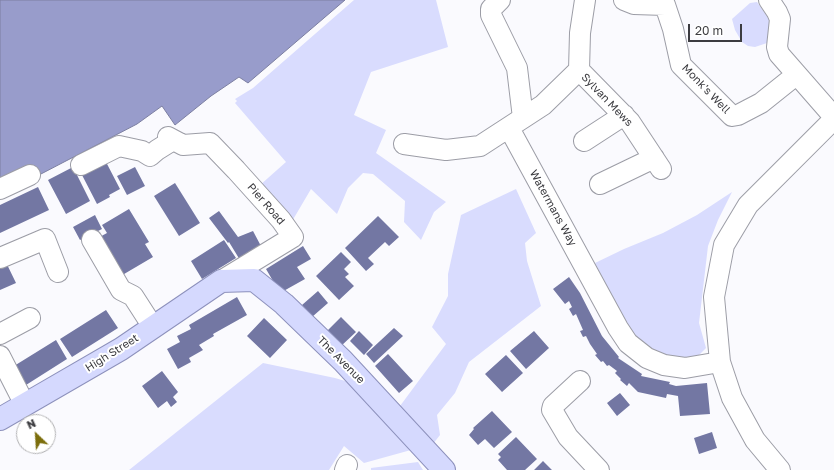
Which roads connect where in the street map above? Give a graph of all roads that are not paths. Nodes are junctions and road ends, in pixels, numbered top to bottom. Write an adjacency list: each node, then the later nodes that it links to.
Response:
1 (500, 0): 9 (street)
2 (585, 0): 5 (street)
3 (624, 0): 6 (street, Monk's Well)
4 (773, 1): 6 (street)
5 (579, 70): 7 (street, Sylvan Mews); 9 (street)
6 (796, 74): 8 (street)
7 (624, 115): 10 (street); 14 (street, Sylvan Mews)
8 (834, 118): 24 (street)
9 (516, 123): 11 (street); 24 (street, Watermans Way)
10 (584, 141)
11 (404, 144)
12 (81, 165): 19 (street, Pier Road)
13 (30, 175): 15 (street)
14 (600, 184)
15 (0, 189)
16 (92, 240): 21 (street)
17 (0, 258): 18 (street)
18 (58, 272)
19 (221, 281): 21 (main road, High Street); 28 (main road, The Avenue)
20 (30, 318): 22 (street)
21 (153, 327): 26 (main road, High Street)
22 (0, 334)
23 (0, 356): 26 (street)
24 (720, 362): 30 (street)
25 (580, 382): 29 (street)
26 (25, 405): 27 (main road, High Street)
27 (0, 419)
28 (444, 470)
29 (599, 470)
30 (780, 470)

